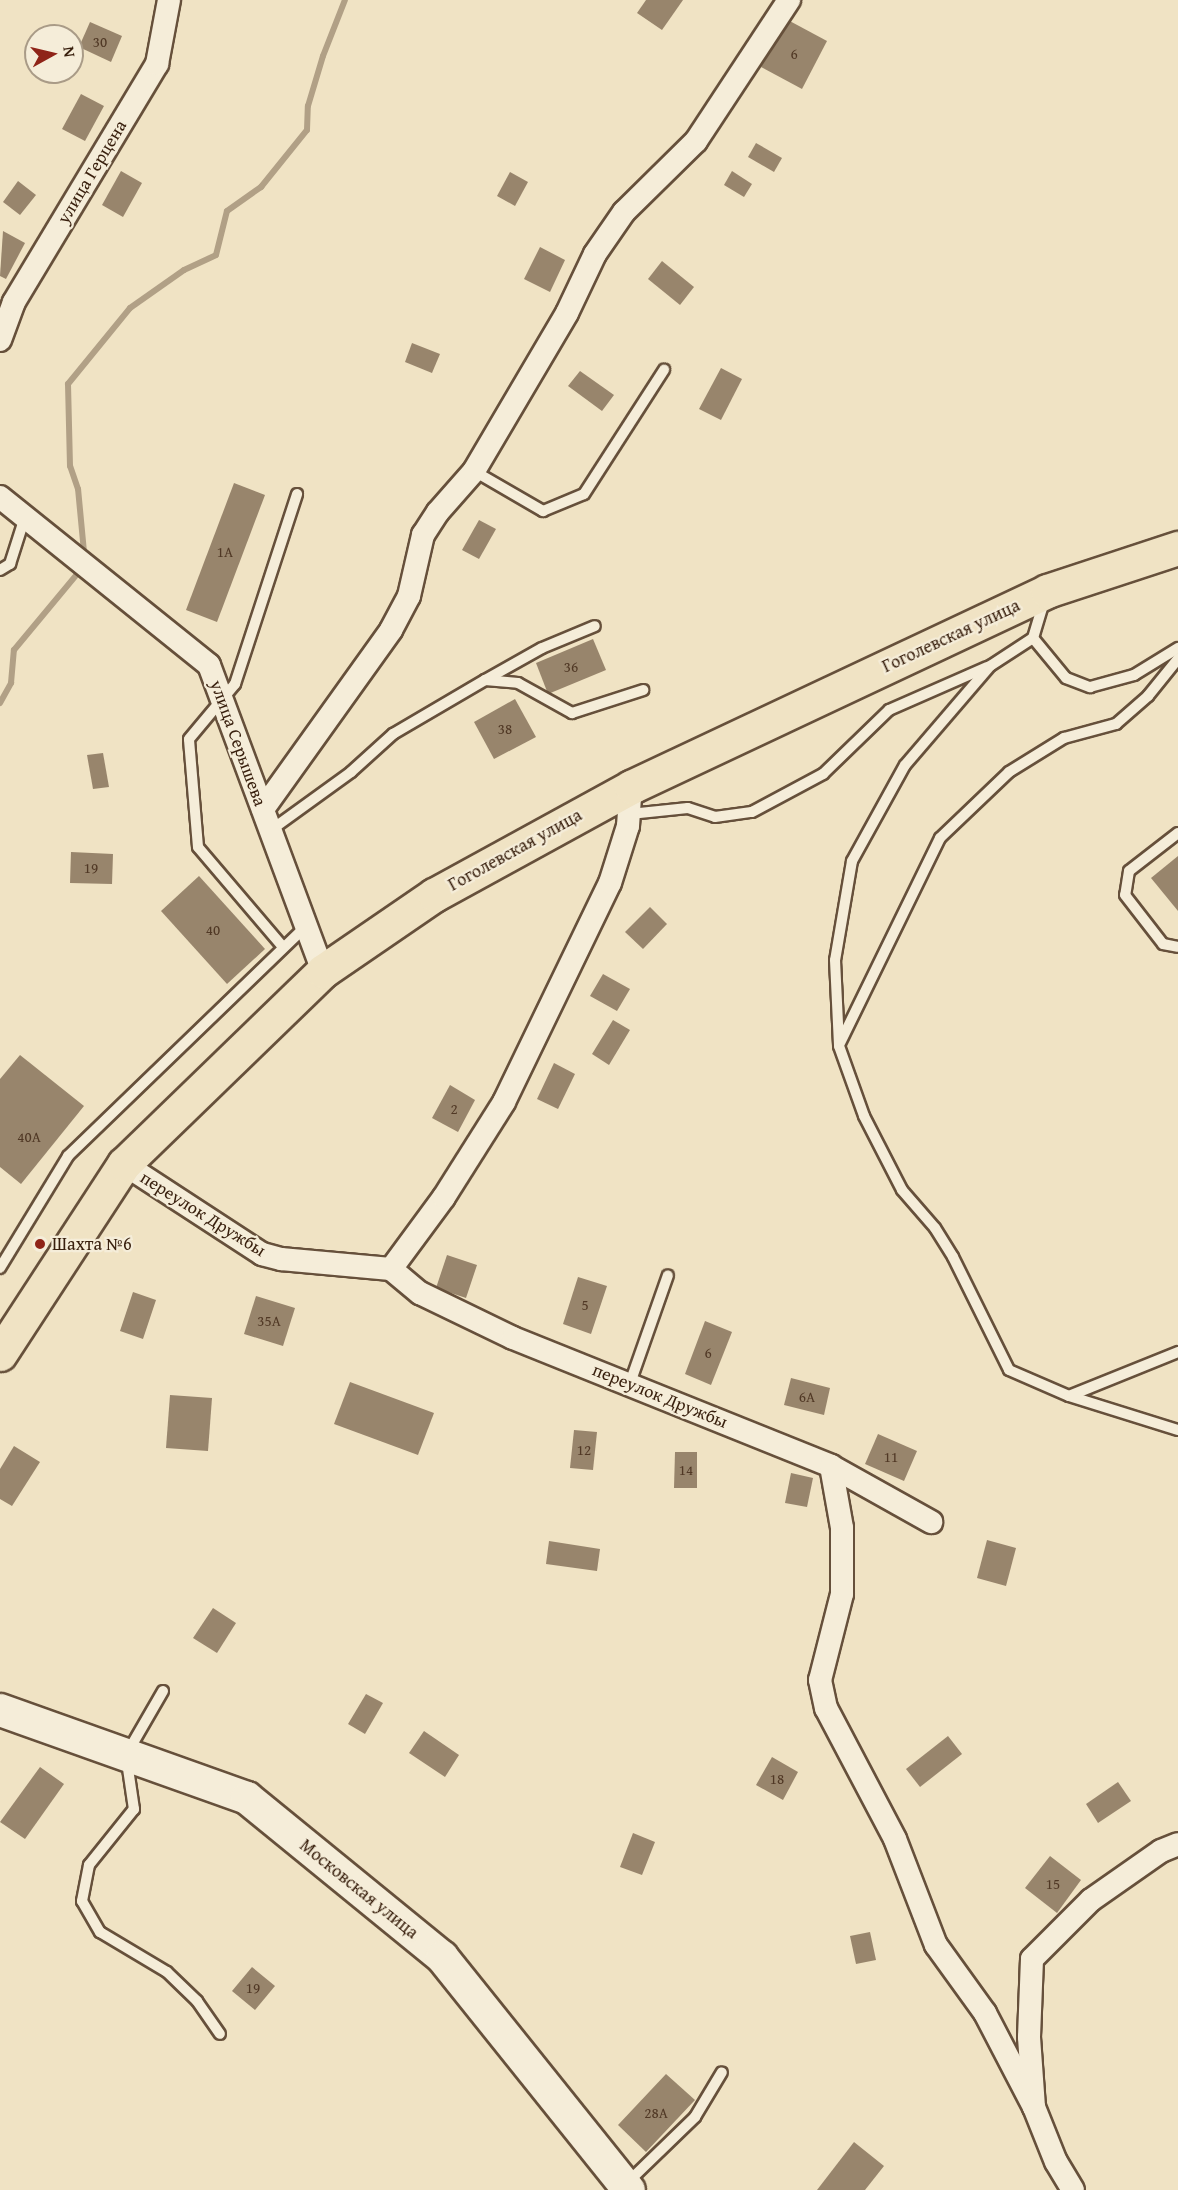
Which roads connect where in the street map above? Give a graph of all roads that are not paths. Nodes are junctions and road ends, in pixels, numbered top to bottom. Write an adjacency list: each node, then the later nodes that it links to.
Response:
1 (169, 0): 3 (street, улица Герцена)
2 (789, 0): 5 (street)
3 (0, 340)
4 (664, 370): 5 (lane)
5 (474, 471): 21 (street)
6 (297, 494): 19 (lane)
7 (0, 497): 8 (street, улица Серышева)
8 (25, 517): 10 (lane); 19 (street, улица Серышева)
9 (1178, 548): 11 (main road, Гоголевская улица)
10 (0, 570)
11 (1047, 591): 13 (lane); 20 (main road, Гоголевская улица)
12 (595, 626): 17 (lane)
13 (1033, 638): 14 (lane); 16 (lane)
14 (1178, 648)
15 (1178, 659): 27 (lane)
16 (990, 666): 20 (lane); 27 (lane)
17 (485, 680): 18 (lane); 21 (lane)
18 (643, 690)
19 (222, 699): 21 (street, улица Серышева); 24 (lane)
20 (631, 800): 26 (main road, Гоголевская улица); 30 (street)
21 (267, 819): 23 (street, улица Серышева)
22 (1178, 833): 25 (lane)
23 (306, 926): 24 (lane); 26 (street, улица Серышева)
24 (283, 947): 29 (lane)
25 (1178, 947)
26 (323, 971): 28 (main road, Гоголевская улица)
27 (838, 1046): 35 (lane)
28 (124, 1164): 30 (street, переулок Дружбы); 33 (main road, Гоголевская улица)
29 (0, 1268)
30 (391, 1269): 34 (street, переулок Дружбы)
31 (668, 1275): 34 (lane)
32 (1178, 1352): 35 (lane)
33 (0, 1353)
34 (630, 1383): 37 (street, переулок Дружбы)
35 (1069, 1396): 36 (lane)
36 (1178, 1431)
37 (831, 1466): 38 (street, переулок Дружбы); 45 (street)
38 (931, 1522)
39 (163, 1691): 41 (lane)
40 (0, 1710): 41 (street, Московская улица)
41 (126, 1755): 43 (lane); 46 (street, Московская улица)
42 (1178, 1844): 45 (street)
43 (220, 2034)
44 (722, 2072): 46 (lane)
45 (1034, 2107): 47 (street)
46 (627, 2187)
47 (1073, 2190)

